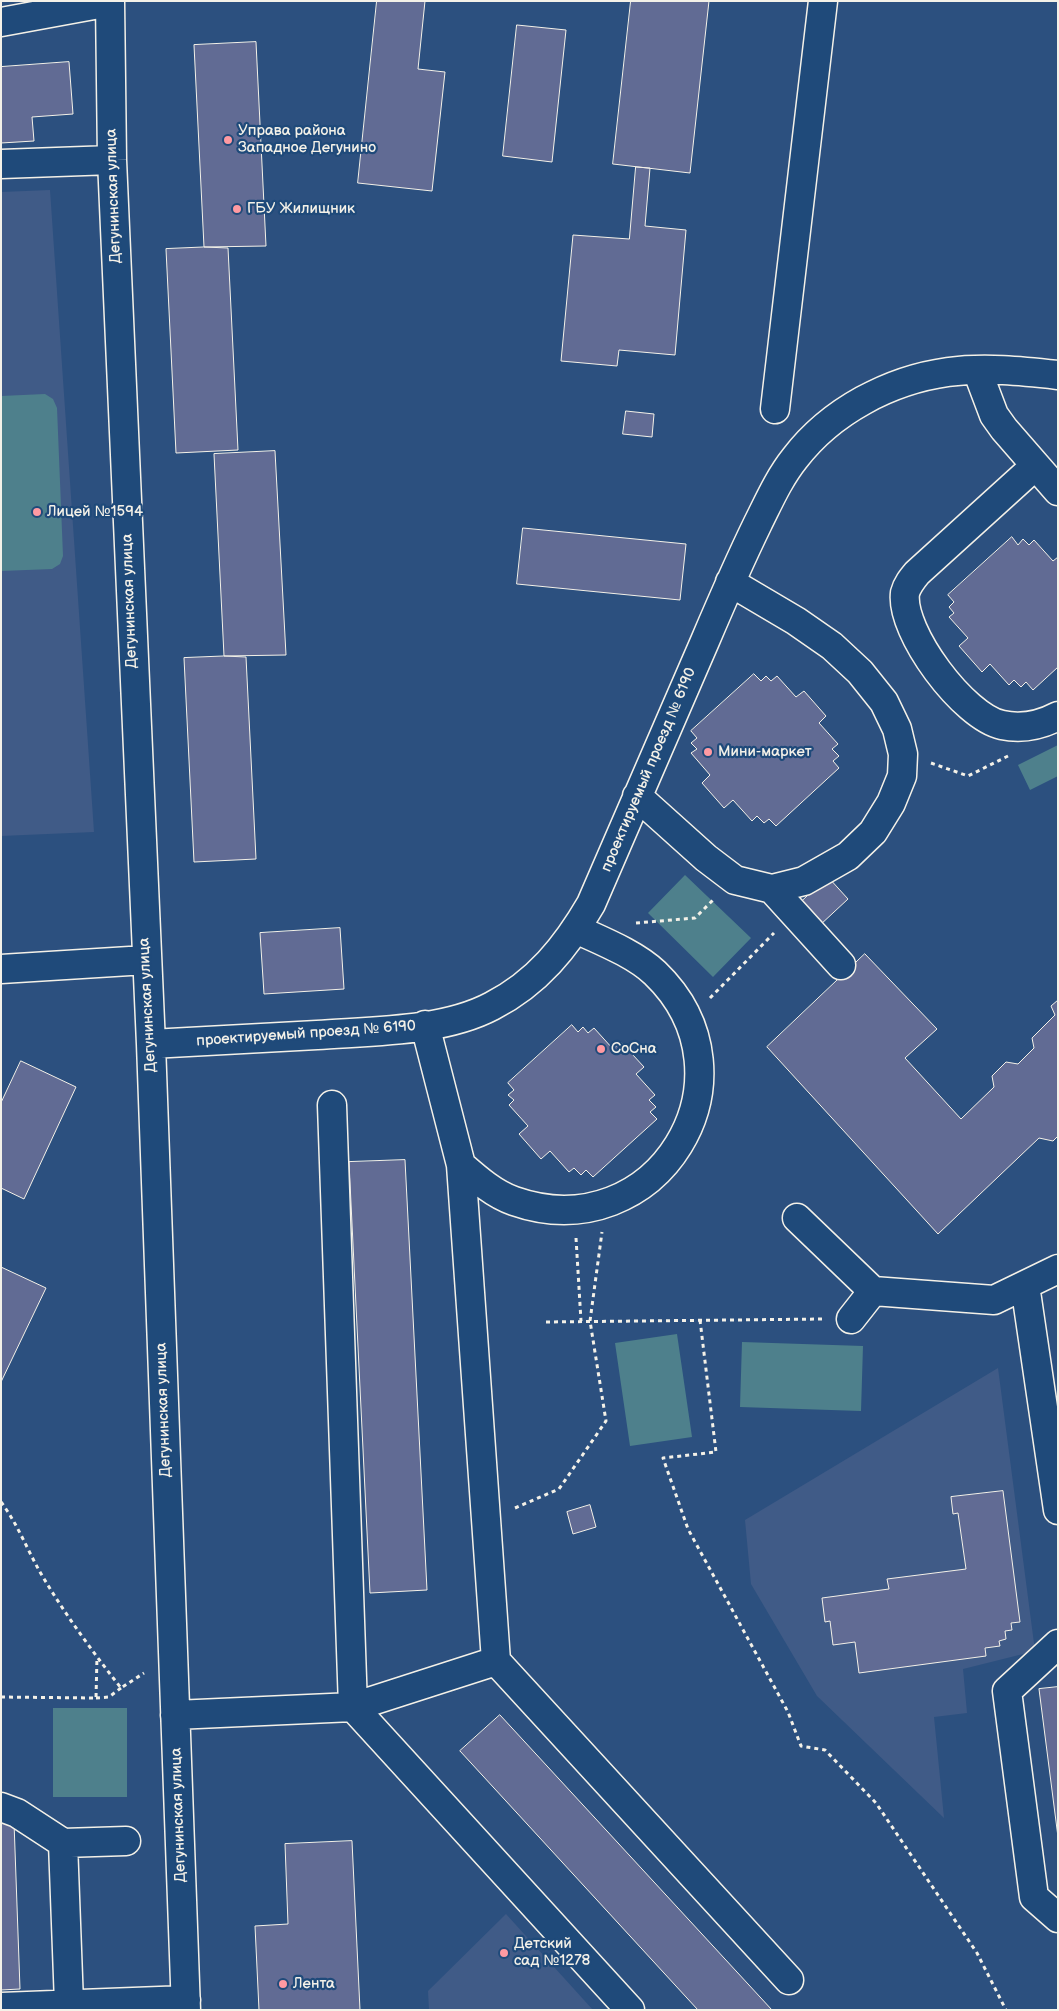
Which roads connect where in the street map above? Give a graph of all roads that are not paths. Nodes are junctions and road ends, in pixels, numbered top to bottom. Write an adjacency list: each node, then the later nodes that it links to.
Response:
1 (823, 1): 8 (street)
2 (110, 2): 3 (street); 4 (street, Дегунинская улица)
3 (1, 22)
4 (112, 160): 5 (street); 16 (street, Дегунинская улица)
5 (1, 164)
6 (977, 370): 7 (street, проектируемый проезд № 6190); 9 (street); 11 (street, проектируемый проезд № 6190)
7 (1058, 375)
8 (775, 409)
9 (1035, 466): 10 (street); 12 (street)
10 (1058, 491)
11 (730, 582): 13 (street, проектируемый проезд № 6190); 14 (street)
12 (1058, 716)
13 (638, 796): 14 (street); 15 (street, проектируемый проезд № 6190)
14 (772, 889): 17 (street)
15 (576, 929): 19 (street, проектируемый проезд № 6190); 22 (street)
16 (146, 960): 18 (street); 20 (street, Дегунинская улица)
17 (842, 965)
18 (1, 969)
19 (425, 1025): 20 (street, проектируемый проезд № 6190); 22 (street)
20 (150, 1044): 32 (street, Дегунинская улица)
21 (332, 1105): 31 (street)
22 (462, 1165): 30 (street)
23 (797, 1218): 26 (street)
24 (1058, 1269): 25 (street)
25 (1025, 1285): 26 (street); 28 (street)
26 (872, 1292): 27 (street)
27 (851, 1318)
28 (1058, 1510)
29 (1058, 1644): 36 (street)
30 (496, 1661): 31 (street); 37 (street)
31 (353, 1707): 32 (street); 41 (street)
32 (175, 1715): 39 (street, Дегунинская улица)
33 (1, 1807): 35 (street)
34 (126, 1841): 35 (street)
35 (63, 1843): 38 (street)
36 (1058, 1918)
37 (789, 1980)
38 (69, 2004): 39 (street); 40 (street)
39 (186, 2005)
40 (1, 2007)
41 (630, 2010)

